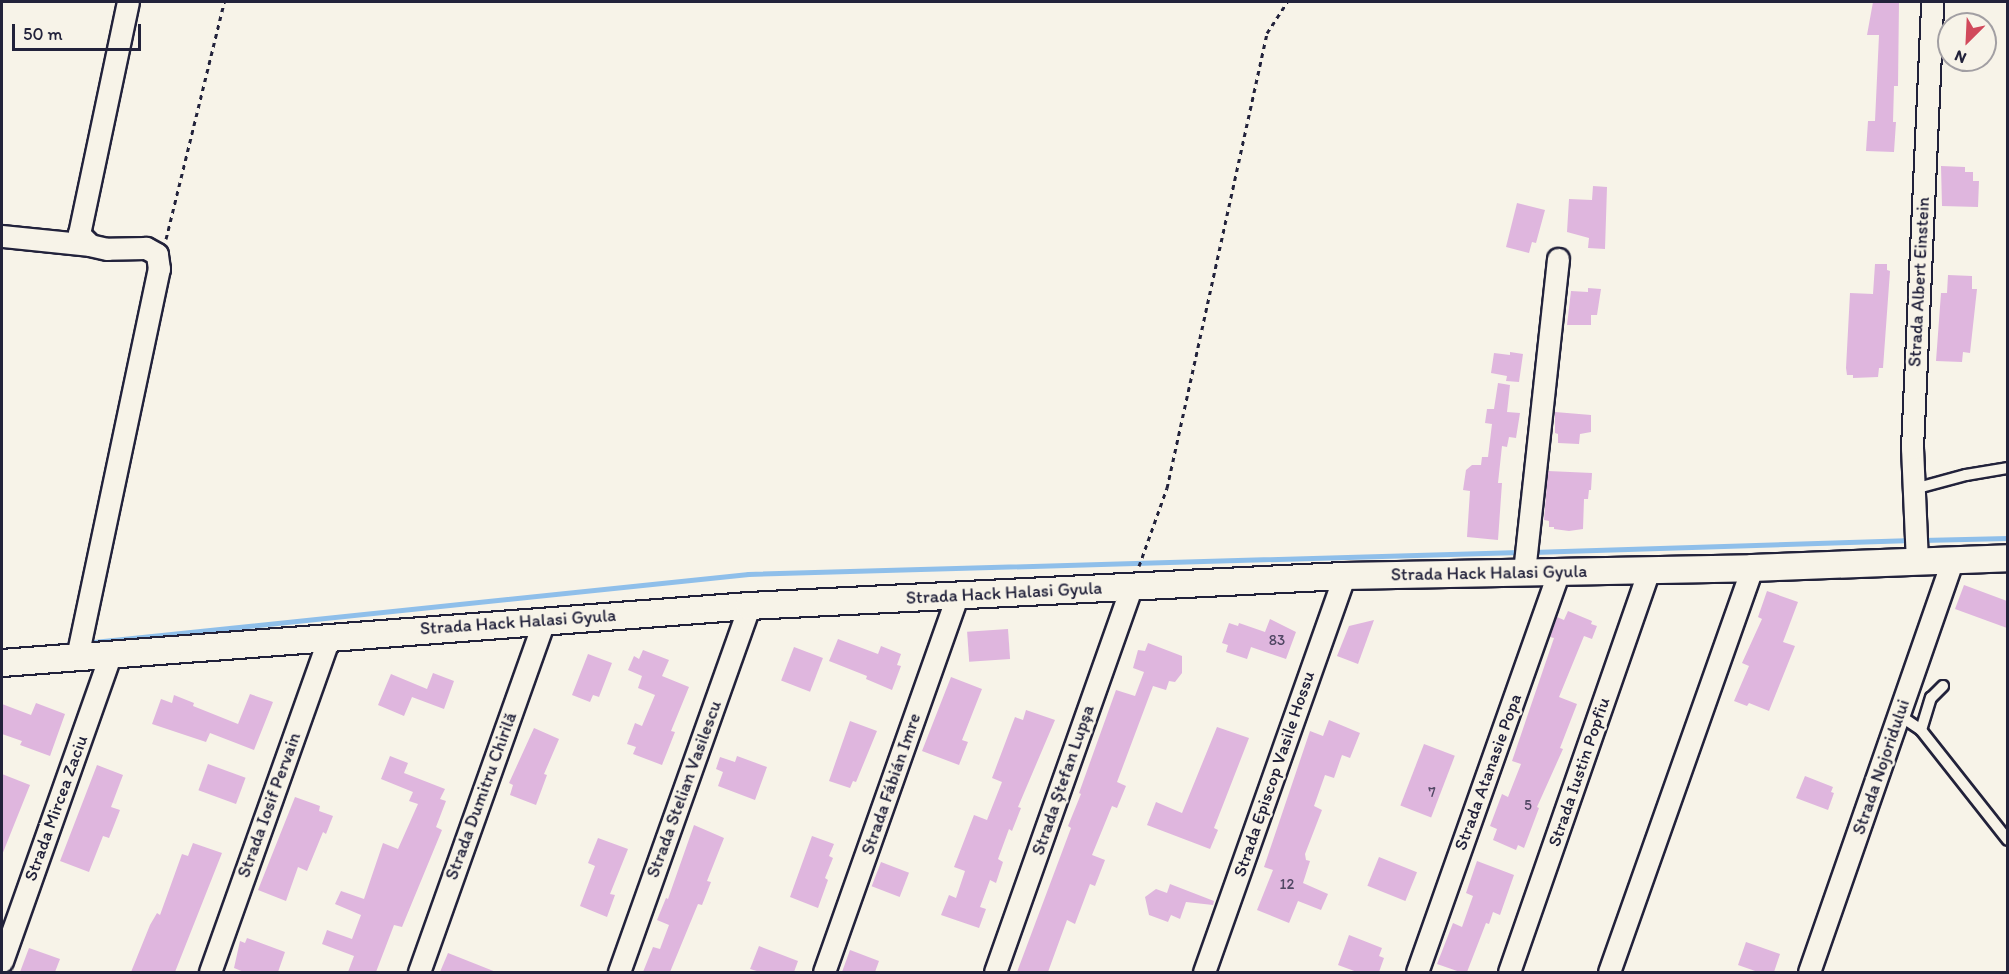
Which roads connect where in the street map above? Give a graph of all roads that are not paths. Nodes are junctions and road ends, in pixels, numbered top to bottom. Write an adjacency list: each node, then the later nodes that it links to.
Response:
1 (128, 2): 4 (street)
2 (1932, 2): 7 (street, Strada Albert Einstein)
3 (2, 236): 4 (street)
4 (90, 245): 22 (street)
5 (1558, 260): 14 (street)
6 (2007, 468): 7 (lane)
7 (1914, 489): 9 (street, Strada Albert Einstein)
8 (2007, 558): 10 (street, Strada Hack Halasi Gyula)
9 (1917, 560): 10 (street, Strada Hack Halasi Gyula); 11 (street, Strada Hack Halasi Gyula)
10 (1952, 561): 25 (street, Strada Nojoridului)
11 (1752, 568): 13 (street, Strada Hack Halasi Gyula); 37 (street)
12 (1559, 571): 13 (street, Strada Hack Halasi Gyula); 14 (street, Strada Hack Halasi Gyula); 35 (street, Strada Atanasie Popa)
13 (1649, 571): 36 (street, Strada Iustin Popfiu)
14 (1524, 572): 15 (street, Strada Hack Halasi Gyula)
15 (1344, 576): 16 (street, Strada Hack Halasi Gyula); 34 (street, Strada Episcop Vasile Hossu)
16 (1134, 579): 17 (street, Strada Hack Halasi Gyula); 33 (street, Strada Ștefan Lupșa)
17 (957, 596): 18 (street, Strada Hack Halasi Gyula); 32 (street, Strada Fábián Imre)
18 (749, 606): 19 (street, Strada Hack Halasi Gyula); 31 (street, Strada Stelian Vasilescu)
19 (544, 620): 20 (street, Strada Hack Halasi Gyula); 30 (street, Strada Dumitru Chirilă)
20 (329, 637): 21 (street, Strada Hack Halasi Gyula); 29 (street, Strada Iosif Pervain)
21 (111, 654): 22 (street, Strada Hack Halasi Gyula); 28 (street, Strada Mircea Zaciu)
22 (77, 657): 23 (street, Strada Hack Halasi Gyula)
23 (2, 663)
24 (1943, 686): 26 (lane)
25 (1899, 715): 26 (lane); 38 (street, Strada Nojoridului)
26 (1921, 730): 27 (lane)
27 (2007, 840)
28 (2, 961)
29 (210, 972)
30 (419, 972)
31 (619, 972)
32 (824, 972)
33 (995, 972)
34 (1204, 972)
35 (1416, 972)
36 (1509, 972)
37 (1609, 972)
38 (1809, 972)

